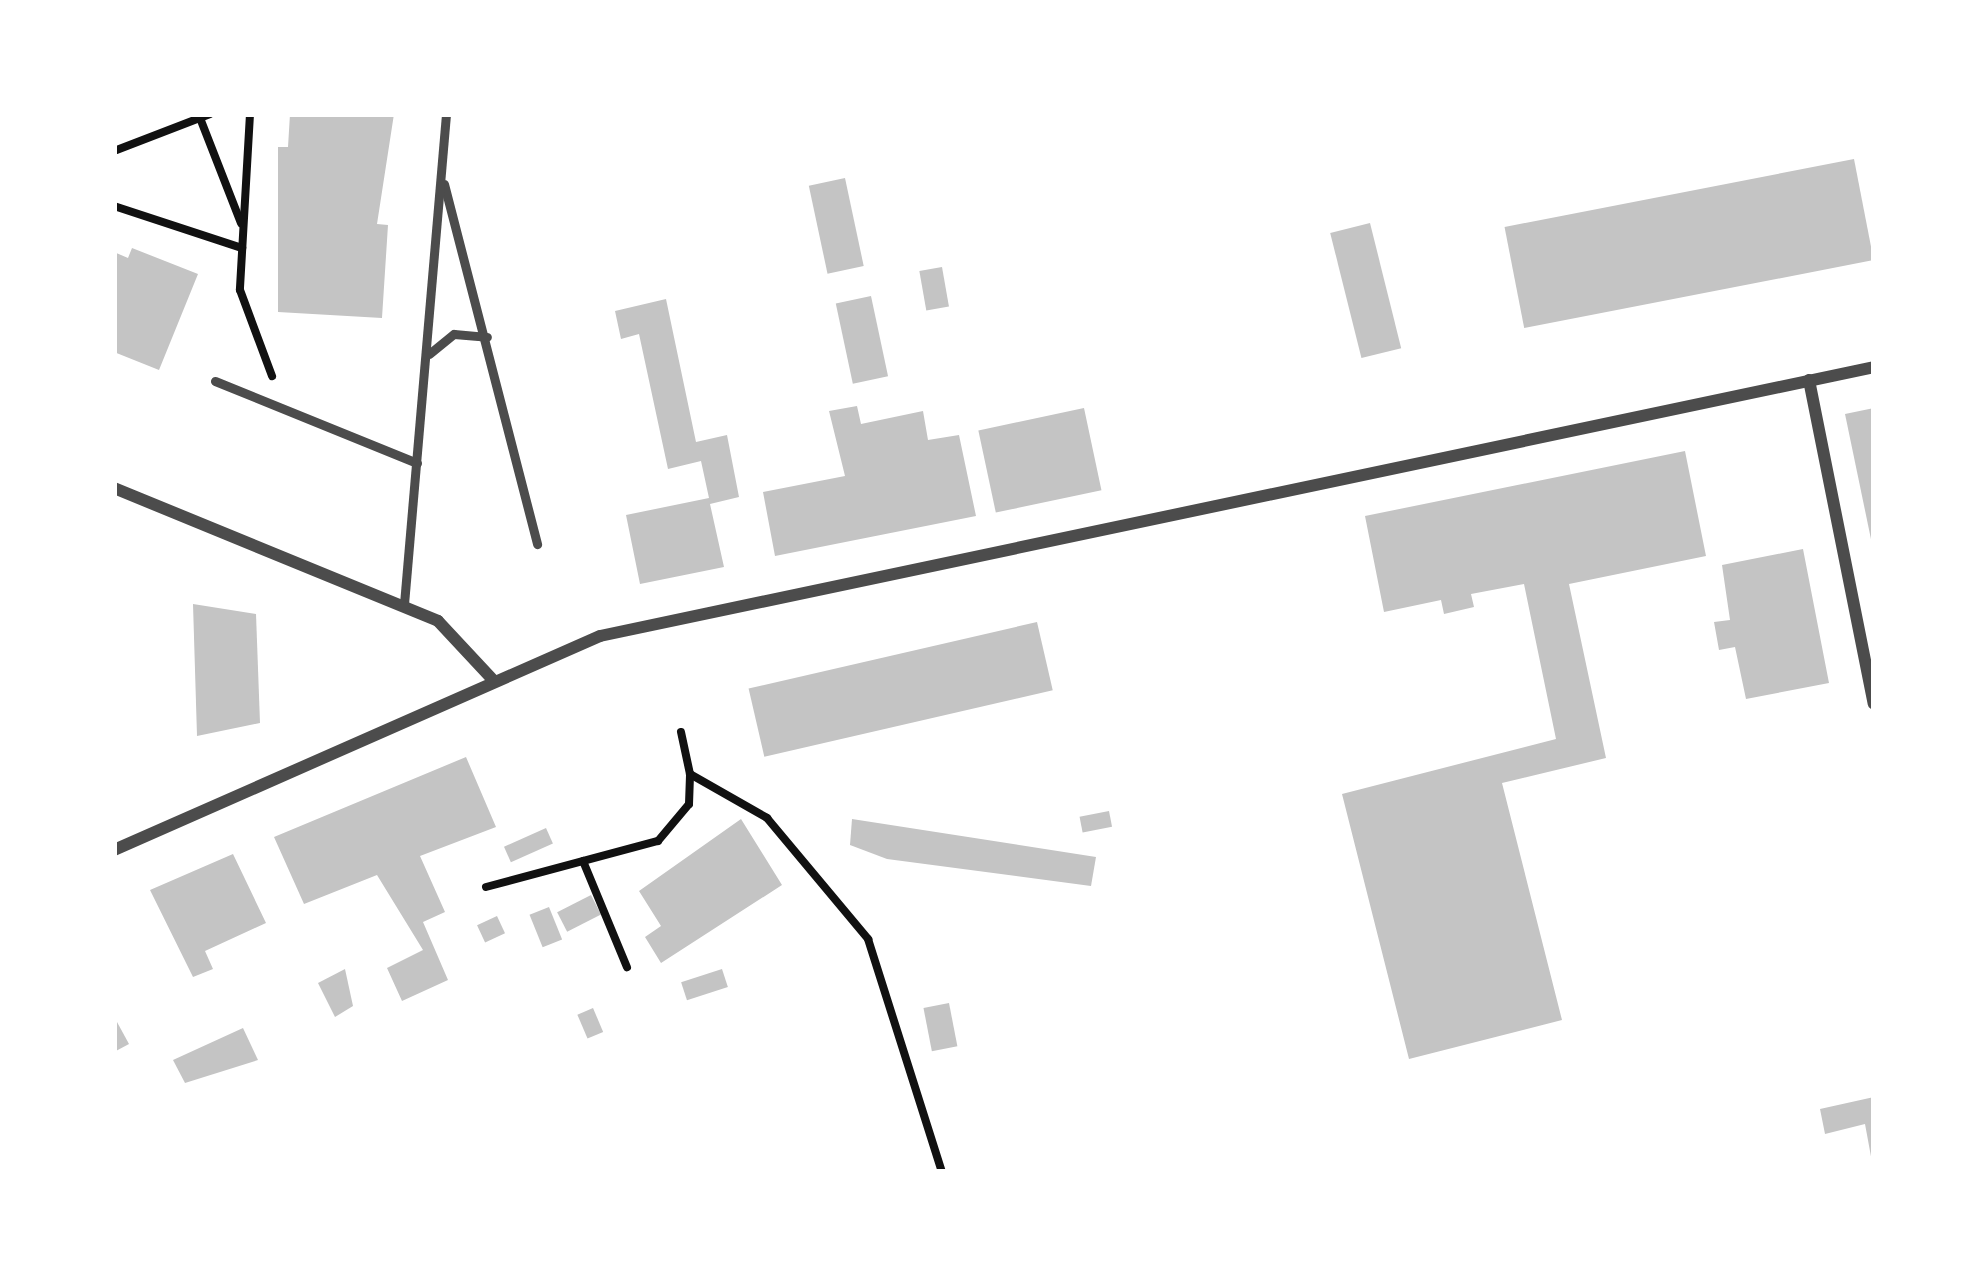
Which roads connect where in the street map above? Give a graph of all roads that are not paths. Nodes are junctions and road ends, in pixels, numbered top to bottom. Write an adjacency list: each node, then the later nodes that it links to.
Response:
1 (446, 114): 2 (lane)
2 (442, 176): 3 (lane); 4 (lane)
3 (488, 337): 4 (lane); 10 (lane)
4 (429, 354): 8 (lane)
5 (1874, 368): 6 (street)
6 (1809, 380): 12 (street); 13 (street)
7 (214, 381): 8 (lane)
8 (417, 463): 11 (lane)
9 (114, 488): 11 (street)
10 (537, 544)
11 (404, 604): 12 (street)
12 (492, 679): 14 (street)
13 (1874, 704)
14 (114, 850)

